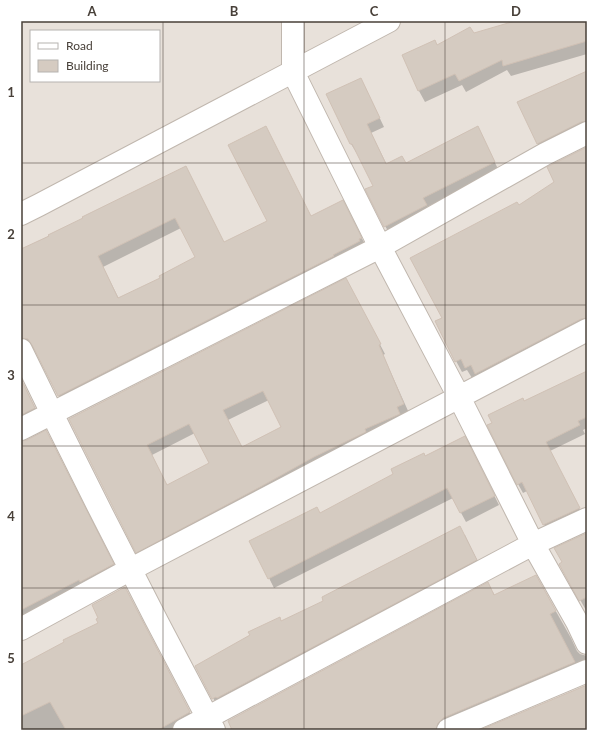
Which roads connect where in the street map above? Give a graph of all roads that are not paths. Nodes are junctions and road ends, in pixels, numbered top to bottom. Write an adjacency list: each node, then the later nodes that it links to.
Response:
1 (293, 21): 3 (street)
2 (389, 21): 3 (street)
3 (293, 72): 5 (street); 6 (street)
4 (587, 133): 6 (street)
5 (21, 214)
6 (380, 247): 9 (street); 10 (street)
7 (587, 330): 9 (street)
8 (21, 350): 10 (street)
9 (459, 397): 13 (street); 14 (street)
10 (52, 414): 11 (street); 14 (street)
11 (21, 429)
12 (587, 519): 13 (street)
13 (533, 544): 16 (street); 18 (street)
14 (131, 570): 15 (street); 18 (street)
15 (21, 629)
16 (587, 643)
17 (587, 671): 20 (street)
18 (210, 724): 19 (street)
19 (184, 730)
20 (448, 730)

